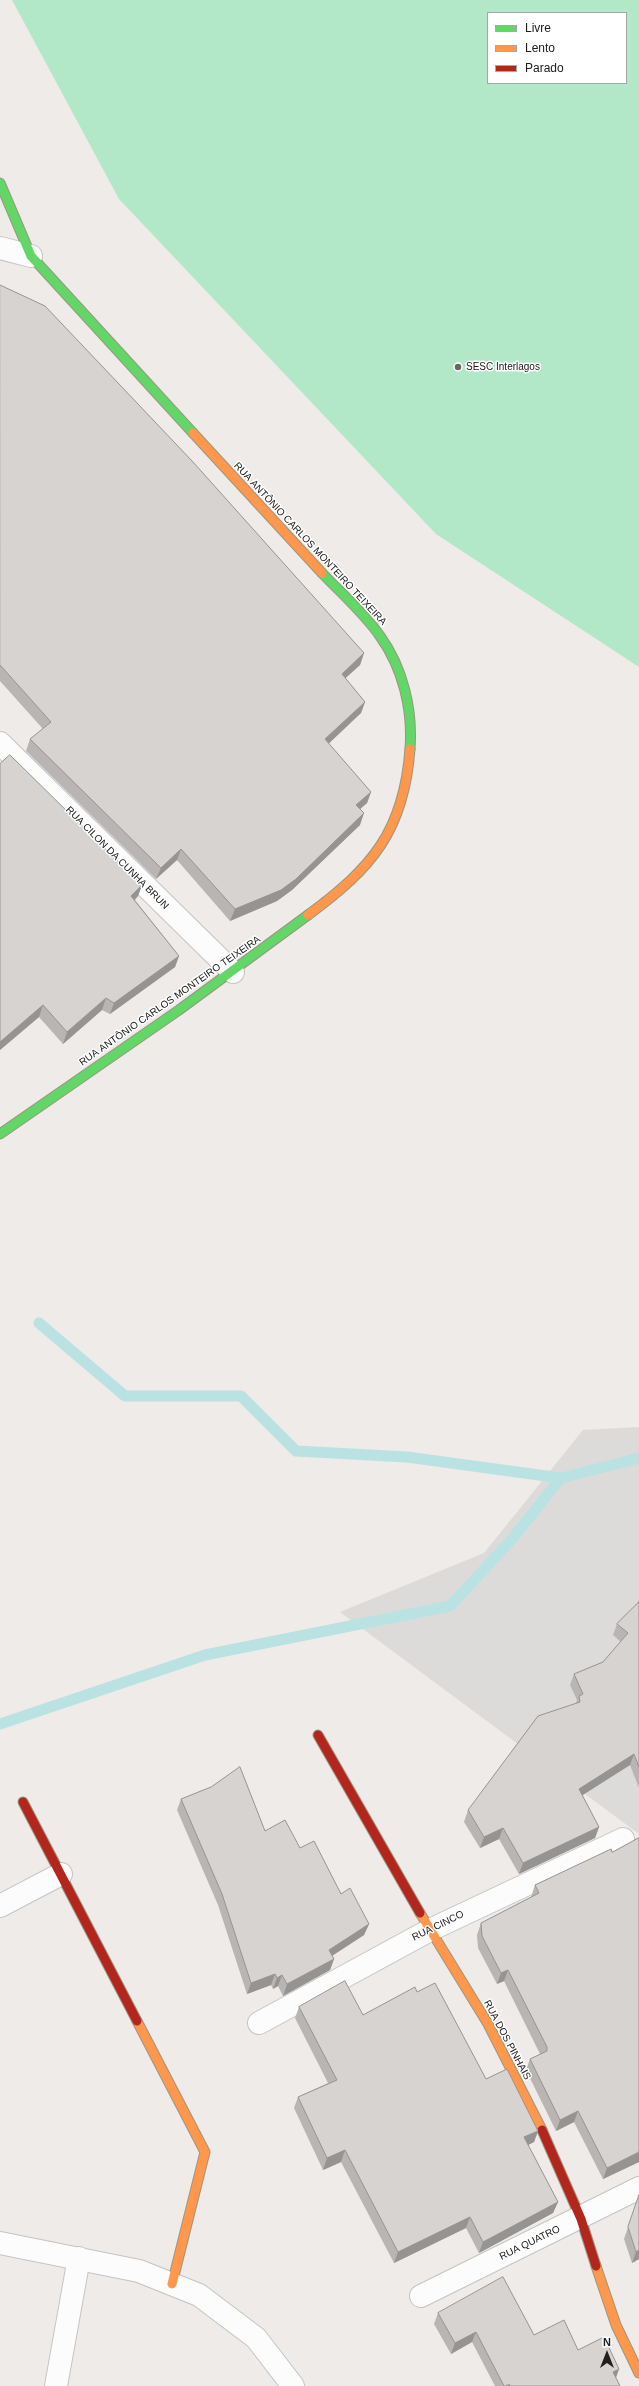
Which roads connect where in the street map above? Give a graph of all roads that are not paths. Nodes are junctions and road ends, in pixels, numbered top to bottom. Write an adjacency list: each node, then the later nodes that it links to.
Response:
1 (0, 183): 3 (street, RUA ANTÔNIO CARLOS MONTEIRO TEIXEIRA)
2 (0, 248): 3 (street)
3 (31, 256): 5 (street, RUA ANTÔNIO CARLOS MONTEIRO TEIXEIRA)
4 (0, 743): 5 (street, RUA CILON DA CUNHA BRUN)
5 (233, 972): 6 (street, RUA ANTÔNIO CARLOS MONTEIRO TEIXEIRA)
6 (0, 1134)
7 (318, 1735): 12 (street, RUA DOS PINHAIS)
8 (24, 1802): 10 (street)
9 (623, 1839): 12 (street, RUA CINCO)
10 (61, 1874): 11 (street); 18 (street)
11 (0, 1906)
12 (430, 1930): 13 (street, RUA CINCO); 15 (street, RUA DOS PINHAIS)
13 (259, 2023)
14 (639, 2188): 15 (street, RUA QUATRO)
15 (582, 2219): 19 (street, RUA QUATRO); 20 (street, RUA DOS PINHAIS)
16 (0, 2243): 17 (street)
17 (80, 2258): 18 (street); 21 (street)
18 (172, 2284): 22 (street)
19 (421, 2296)
20 (639, 2373)
21 (56, 2386)
22 (293, 2386)

